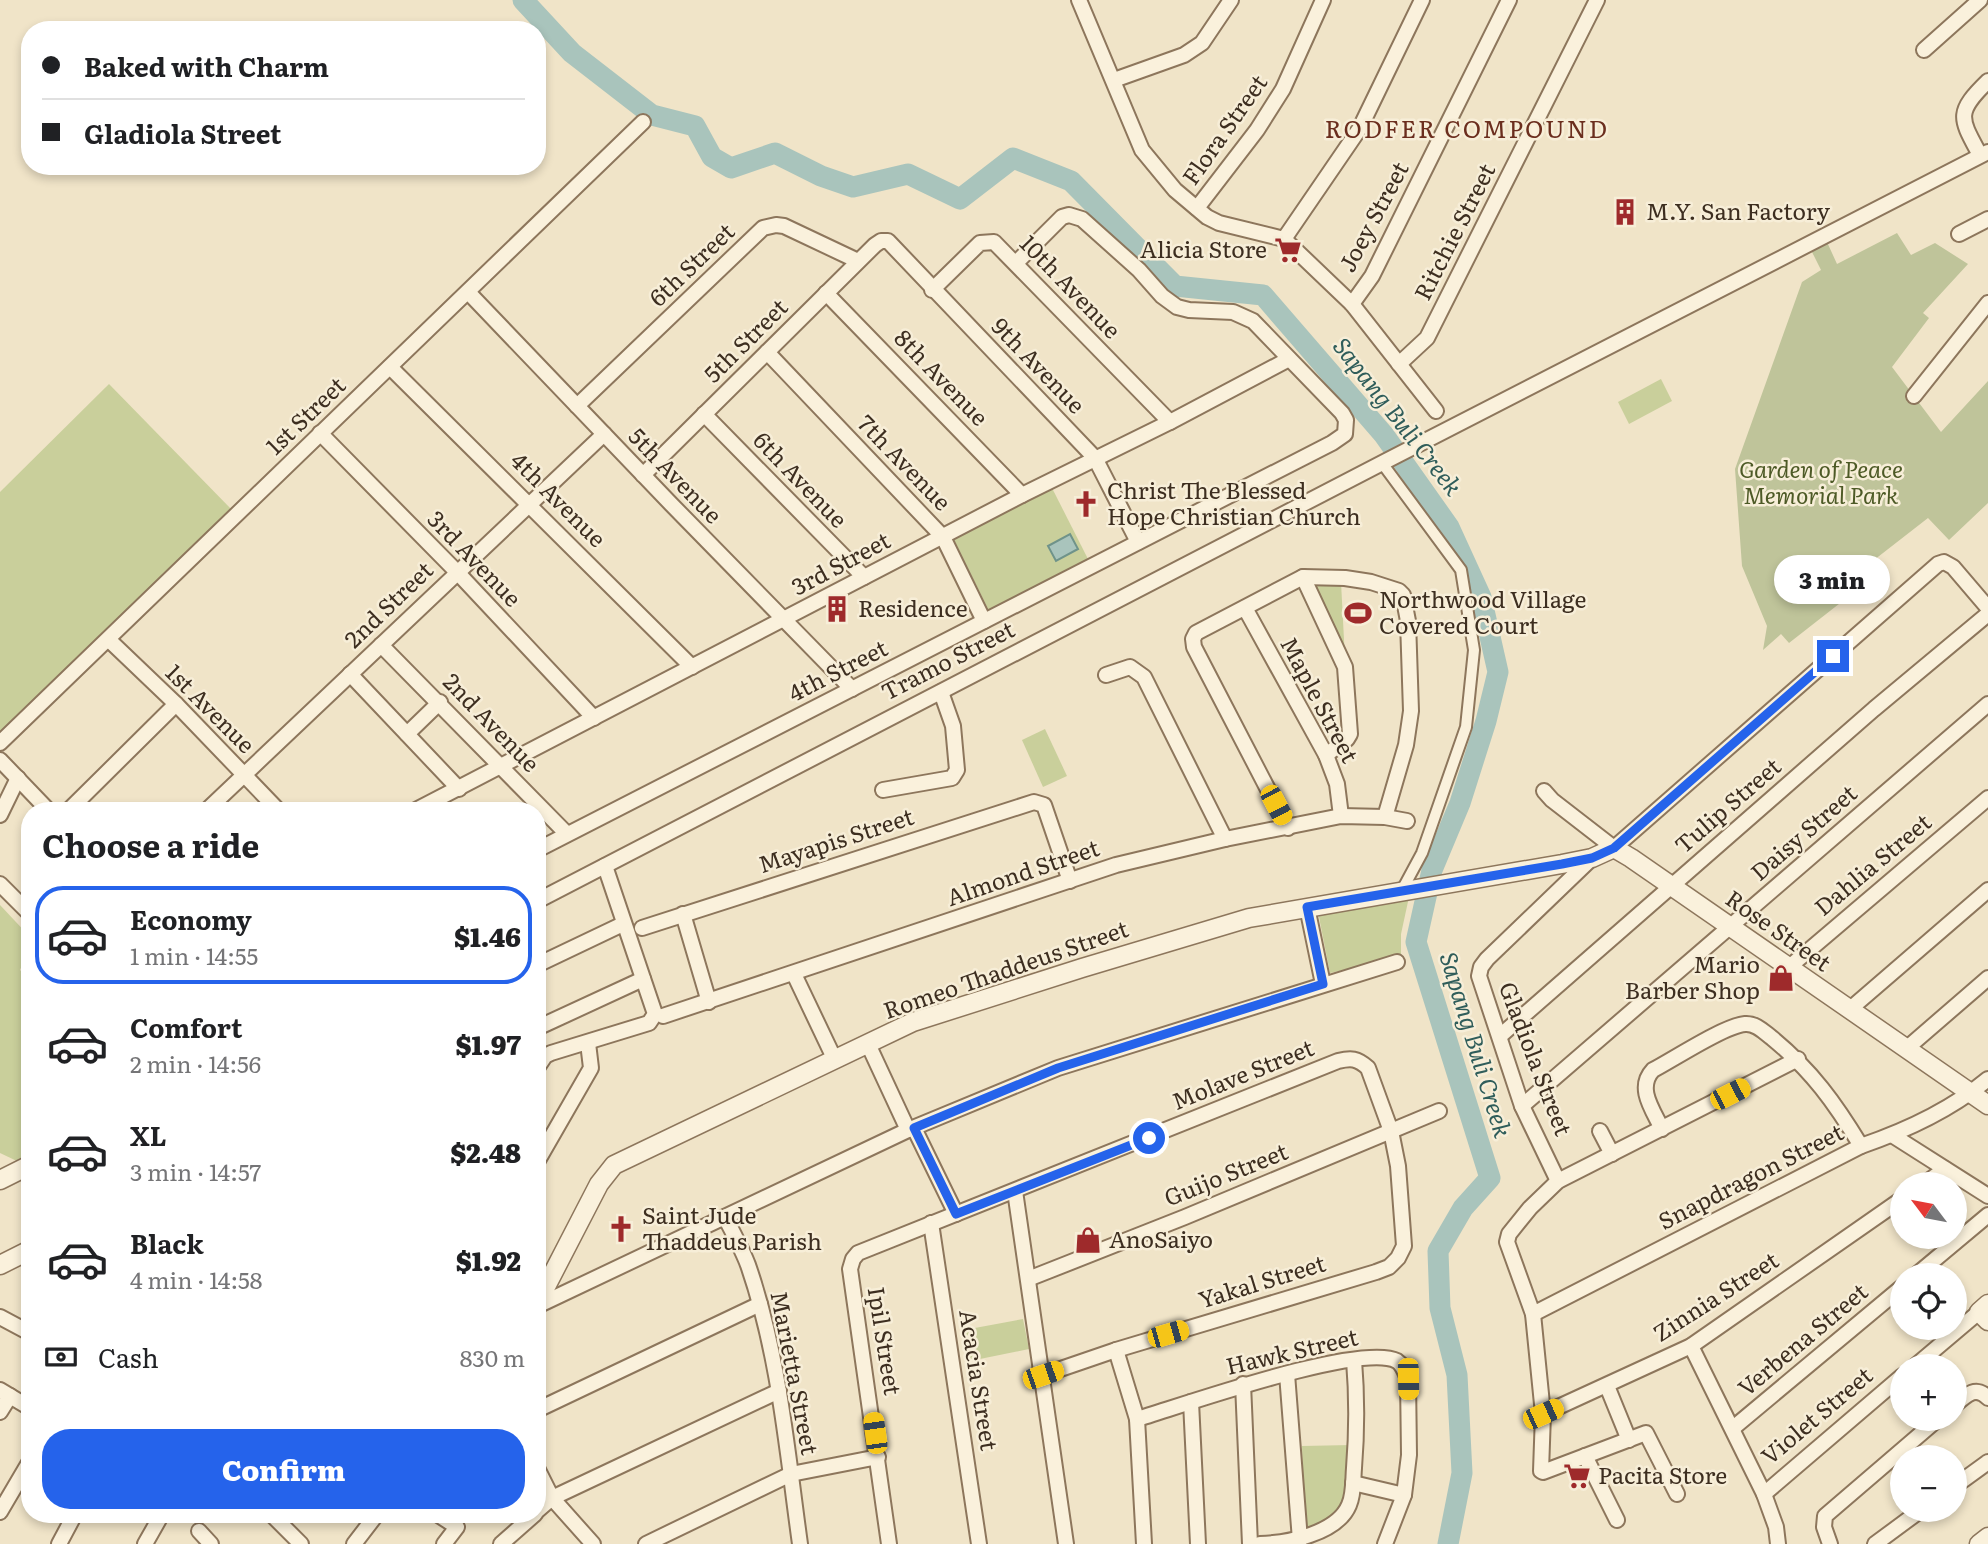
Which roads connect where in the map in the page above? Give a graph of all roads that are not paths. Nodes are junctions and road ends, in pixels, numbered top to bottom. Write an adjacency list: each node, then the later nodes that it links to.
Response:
1 (1079, 0): 9 (street)
2 (1231, 0): 9 (street)
3 (1323, 0): 13 (street, Flora Street)
4 (1422, 0): 16 (street)
5 (1509, 0): 23 (street, Joey Street)
6 (1597, 0): 27 (street, Ritchie Street)
7 (1980, 0): 8 (street)
8 (1924, 50)
9 (1114, 80): 13 (street)
10 (1988, 81): 12 (street)
11 (643, 122): 21 (street, 1st Street)
12 (1984, 153): 37 (street, Tramo Street)
13 (1197, 208): 16 (street)
14 (1987, 221): 15 (street)
15 (1959, 234)
16 (1284, 239): 23 (street)
17 (881, 241): 18 (street, 5th Street); 20 (street, 9th Avenue)
18 (858, 261): 22 (street, 5th Street); 30 (street, 6th Street)
19 (1016, 263): 20 (street, 10th Avenue); 26 (street); 33 (street, 10th Avenue)
20 (932, 290): 36 (street, 9th Avenue)
21 (468, 292): 28 (street, 1st Street); 30 (street, 5th Avenue)
22 (826, 293): 25 (street, 5th Street); 39 (street, 8th Avenue)
23 (1352, 303): 27 (street)
24 (1988, 303): 29 (street)
25 (767, 352): 32 (street, 5th Street); 41 (street, 7th Avenue)
26 (1289, 359): 33 (street, 3rd Street); 42 (street, 4th Street)
27 (1399, 364): 31 (street)
28 (390, 367): 34 (street, 1st Street); 40 (street, 4th Avenue)
29 (1914, 396)
30 (577, 406): 35 (street, 5th Avenue)
31 (1436, 411)
32 (704, 414): 38 (street, 5th Street); 44 (street, 6th Avenue)
33 (1170, 422): 36 (street, 3rd Street)
34 (320, 433): 43 (street, 3rd Avenue); 51 (street, 1st Street)
35 (604, 434): 38 (street, 5th Avenue); 40 (street, 2nd Street)
36 (1095, 458): 39 (street, 3rd Street); 42 (street, 9th Avenue)
37 (1387, 461): 57 (street, Tramo Street); 95 (street)
38 (643, 475): 49 (street, 5th Avenue)
39 (1022, 495): 41 (street, 3rd Street)
40 (528, 503): 43 (street, 2nd Street); 53 (street, 4th Avenue)
41 (943, 537): 44 (street, 3rd Street); 50 (street, 7th Avenue)
42 (1138, 542): 50 (street, 4th Street)
43 (457, 572): 52 (street, 2nd Street); 61 (street, 3rd Avenue)
44 (864, 577): 49 (street, 3rd Street)
45 (1303, 578): 46 (street); 64 (street); 82 (street)
46 (1245, 608): 64 (street, Maple Street); 84 (street)
47 (1988, 608): 88 (street, Gladiola Street)
48 (1988, 614): 93 (street, Tulip Street)
49 (783, 620): 53 (street, 3rd Street); 56 (street, 5th Avenue)
50 (984, 621): 56 (street, 4th Street)
51 (109, 640): 59 (street, 1st Avenue); 63 (street, 1st Street)
52 (381, 645): 54 (street, 2nd Street); 58 (street, 2nd Avenue)
53 (692, 667): 61 (street, 3rd Street)
54 (349, 674): 62 (street); 67 (street, 2nd Street)
55 (1106, 675): 86 (street)
56 (852, 689): 85 (street, 4th Street)
57 (940, 692): 70 (street); 90 (street, Tramo Street)
58 (440, 702): 62 (street); 66 (street, 2nd Avenue)
59 (176, 704): 67 (street, 1st Avenue); 74 (street)
60 (1988, 704): 101 (street, Daisy Street)
61 (594, 718): 66 (street, 3rd Street)
62 (407, 734): 69 (street)
63 (0, 743)
64 (1326, 755): 81 (street, Maple Street)
65 (0, 760): 68 (street)
66 (502, 766): 69 (street, 3rd Street); 78 (street, 2nd Avenue)
67 (244, 775): 75 (street, 2nd Street); 76 (street, 1st Avenue)
68 (18, 778): 73 (street); 80 (street)
69 (459, 789): 77 (street, 3rd Street)
70 (883, 790)
71 (1545, 791): 88 (street, Rose Street)
72 (1988, 798): 105 (street, Dahlia Street)
73 (40, 802)
74 (77, 802)
75 (215, 802)
76 (270, 802)
77 (432, 802)
78 (536, 802)
79 (546, 812): 85 (street, 2nd Avenue)
80 (0, 815)
81 (1341, 816): 82 (street, Almond Street); 84 (street, Almond Street)
82 (1385, 817): 83 (street, Almond Street)
83 (1407, 821)
84 (1288, 828): 86 (street, Almond Street)
85 (567, 834): 87 (street, 4th Street)
86 (1225, 839): 91 (street, Almond Street)
87 (546, 845)
88 (1614, 848): 89 (street, Gladiola Street); 93 (street, Rose Street)
89 (1592, 858): 95 (street, Romeo Thaddeus Street); 114 (street, Gladiola Street)
90 (605, 866): 96 (street, Tramo Street); 100 (street)
91 (1070, 881): 99 (street, Mayapis Street); 106 (street, Almond Street)
92 (0, 884): 97 (street)
93 (1670, 885): 101 (street, Rose Street); 114 (street, Tulip Street)
94 (1988, 890): 111 (street)
95 (1406, 891): 98 (street, Romeo Thaddeus Street)
96 (546, 896)
97 (21, 905)
98 (1307, 907): 109 (street); 116 (street, Romeo Thaddeus Street)
99 (683, 914): 102 (street, Mayapis Street); 110 (street)
100 (623, 924): 103 (street); 108 (street)
101 (1729, 927): 105 (street, Rose Street); 124 (street, Daisy Street)
102 (642, 928)
103 (546, 961)
104 (1397, 962): 109 (street)
105 (1788, 968): 111 (street, Rose Street)
106 (794, 974): 110 (street, Almond Street); 119 (street)
107 (1988, 978): 117 (street)
108 (643, 979): 112 (street); 113 (street)
109 (1323, 984): 126 (street)
110 (709, 1002): 112 (street, Almond Street)
111 (1849, 1010): 117 (street, Rose Street)
112 (656, 1020): 115 (street, Almond Street)
113 (546, 1024)
114 (1500, 1035): 124 (street, Gladiola Street)
115 (588, 1043): 118 (street, Almond Street); 131 (street)
116 (868, 1044): 119 (street, Romeo Thaddeus Street); 126 (street)
117 (1906, 1049): 122 (street, Rose Street)
118 (546, 1056)
119 (834, 1059): 151 (street, Romeo Thaddeus Street)
120 (1798, 1059): 127 (street); 127 (street); 132 (street)
121 (1988, 1079): 122 (street, Snapdragon Street)
122 (1971, 1093): 123 (street, Rose Street); 130 (street, Snapdragon Street)
123 (1988, 1105)
124 (1522, 1106): 138 (street, Gladiola Street)
125 (1439, 1111): 128 (street, Guijo Street)
126 (911, 1129): 142 (street); 144 (street)
127 (1662, 1129): 133 (street)
128 (1391, 1131): 139 (street, Molave Street); 150 (street, Guijo Street); 160 (street, Yakal Street)
129 (1600, 1131): 133 (street)
130 (1892, 1135): 132 (street, Snapdragon Street); 134 (street)
131 (546, 1146)
132 (1861, 1146): 156 (street, Snapdragon Street)
133 (1612, 1154): 138 (street)
134 (1945, 1169): 136 (street); 140 (street)
135 (21, 1170): 137 (street)
136 (1941, 1172)
137 (0, 1180)
138 (1558, 1181): 156 (street)
139 (1015, 1191): 142 (street, Molave Street); 150 (street)
140 (1988, 1196)
141 (1890, 1207): 159 (street, Zinnia Street)
142 (956, 1214): 145 (street, Molave Street)
143 (1988, 1215): 147 (street)
144 (725, 1217): 153 (street); 154 (street, Marietta Street)
145 (931, 1223): 149 (street, Molave Street); 217 (street, Acacia Street)
146 (21, 1255): 148 (street)
147 (1931, 1263)
148 (0, 1265)
149 (850, 1269): 181 (street, Ipil Street)
150 (1028, 1279): 164 (street)
151 (546, 1287)
152 (1890, 1297): 178 (street, Verbena Street)
153 (546, 1301)
154 (760, 1304): 168 (street, Marietta Street); 174 (street)
155 (1985, 1312): 161 (street)
156 (1532, 1314): 176 (street)
157 (0, 1317): 158 (street)
158 (21, 1329)
159 (1691, 1346): 166 (street, Zinnia Street); 178 (street)
160 (1116, 1350): 164 (street, Yakal Street); 177 (street)
161 (1931, 1354)
162 (1354, 1360): 163 (street, Hawk Street); 187 (street); 191 (street, Hawk Street)
163 (1287, 1374): 165 (street, Hawk Street); 205 (street)
164 (1043, 1375): 218 (street)
165 (1243, 1384): 172 (street, Hawk Street); 221 (street)
166 (1608, 1386): 176 (street, Zinnia Street); 180 (street)
167 (1890, 1386): 190 (street, Violet Street)
168 (779, 1391): 184 (street, Marietta Street); 192 (street)
169 (5, 1393): 173 (street); 175 (street)
170 (1967, 1395): 171 (street)
171 (1988, 1398)
172 (1191, 1402): 177 (street, Hawk Street); 220 (street)
173 (21, 1403)
174 (546, 1406)
175 (0, 1412)
176 (1543, 1414): 182 (street)
177 (1137, 1419): 219 (street)
178 (1733, 1428): 190 (street)
179 (1924, 1431): 225 (street)
180 (1629, 1440): 182 (street); 189 (street)
181 (878, 1457): 184 (street); 216 (street, Ipil Street)
182 (1586, 1457): 195 (street)
183 (1988, 1462): 186 (street)
184 (791, 1474): 214 (street); 215 (street, Marietta Street)
185 (21, 1476): 194 (street)
186 (1967, 1477)
187 (1353, 1483): 191 (street); 205 (street)
188 (546, 1486): 192 (street)
189 (1677, 1494)
190 (1763, 1494): 224 (street)
191 (1404, 1495): 223 (street, Hawk Street)
192 (552, 1498): 193 (street); 213 (street)
193 (546, 1504)
194 (0, 1512)
195 (1616, 1520)
196 (1905, 1522): 226 (street)
197 (70, 1523): 206 (street)
198 (157, 1523): 207 (street)
199 (280, 1523): 209 (street)
200 (370, 1523): 210 (street)
201 (451, 1523): 211 (street)
202 (525, 1523): 212 (street)
203 (199, 1531): 208 (street)
204 (1988, 1537): 227 (street)
205 (1300, 1540): 222 (street)
206 (59, 1544)
207 (145, 1544)
208 (211, 1544)
209 (301, 1544)
210 (354, 1544)
211 (444, 1544)
212 (501, 1544)
213 (593, 1544)
214 (646, 1544)
215 (800, 1544)
216 (889, 1544)
217 (979, 1544)
218 (1066, 1544)
219 (1144, 1544)
220 (1198, 1544)
221 (1250, 1544)
222 (1260, 1544)
223 (1385, 1544)
224 (1778, 1544)
225 (1830, 1544)
226 (1875, 1544)
227 (1979, 1544)

